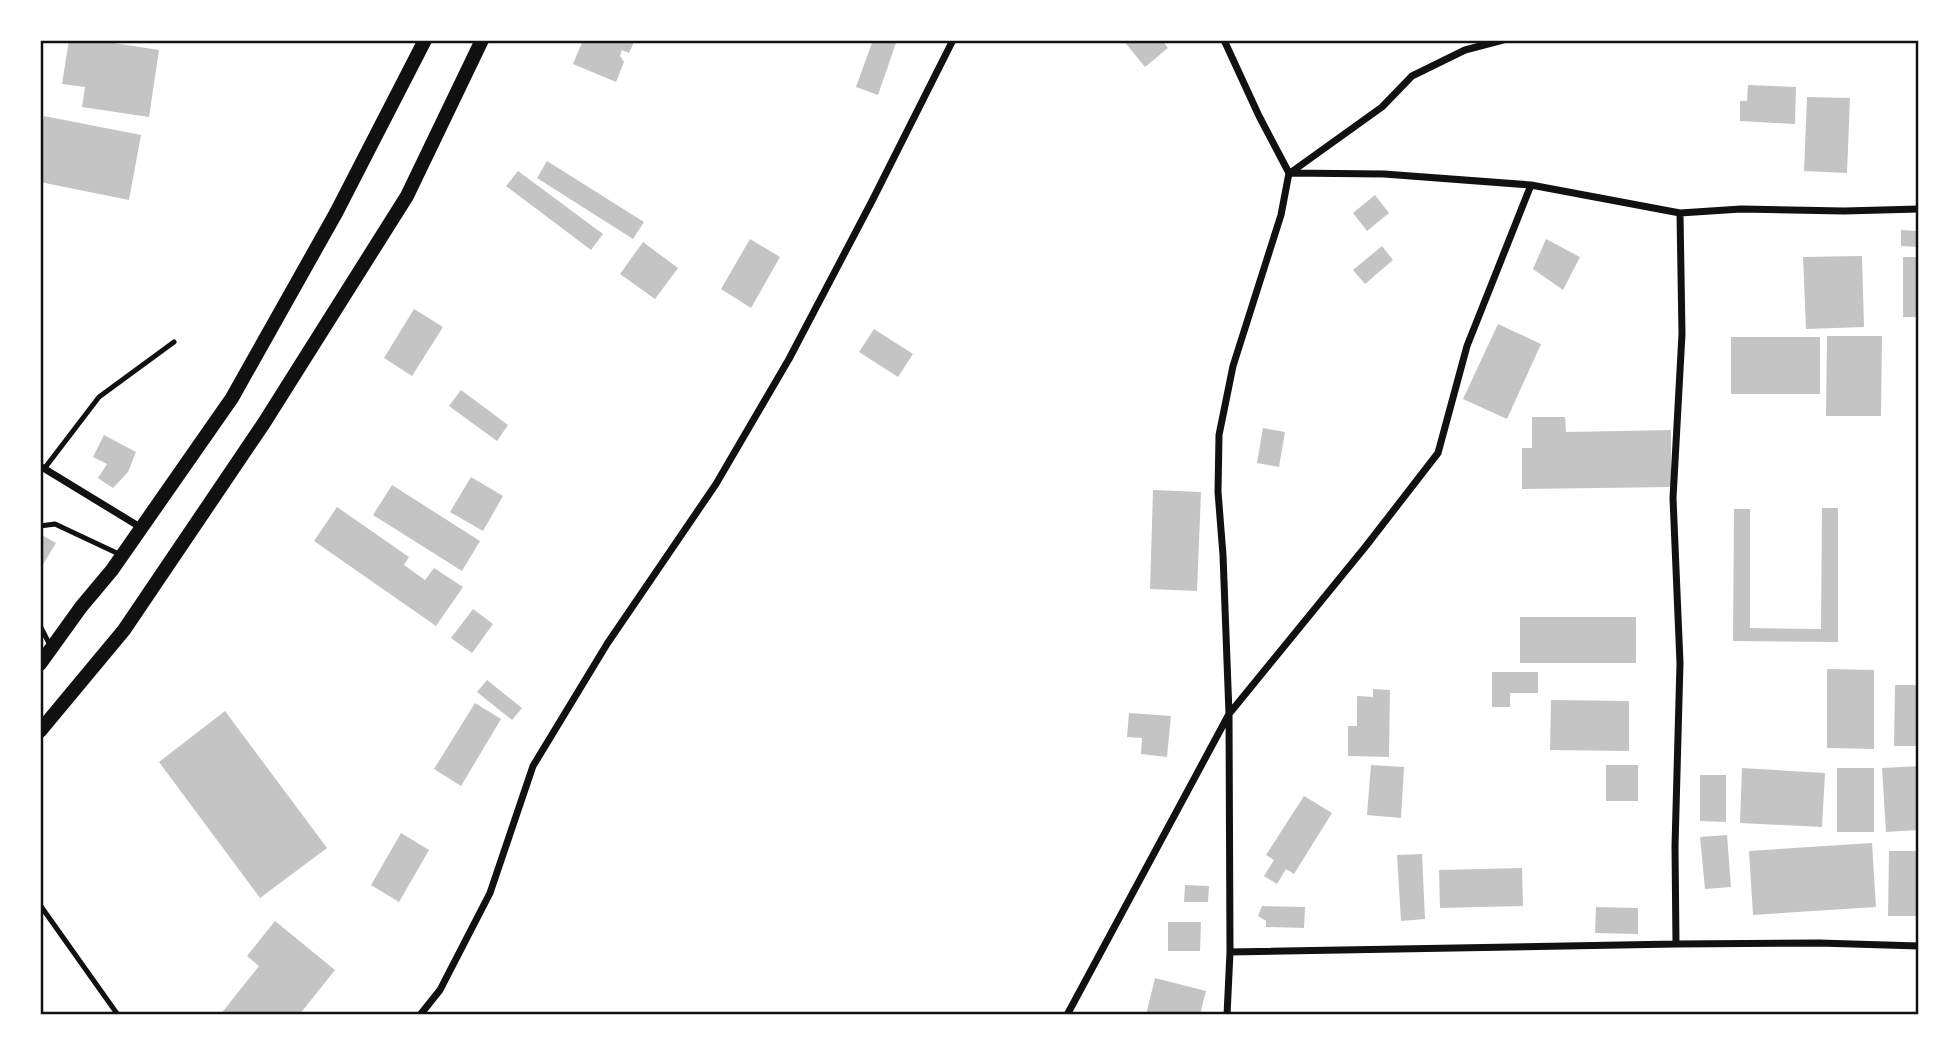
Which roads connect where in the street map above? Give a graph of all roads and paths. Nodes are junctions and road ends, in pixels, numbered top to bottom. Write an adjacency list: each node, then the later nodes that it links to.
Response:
1 (425, 40): 13 (main road)
2 (481, 40): 19 (main road)
3 (953, 40): 25 (street)
4 (1224, 40): 6 (street)
5 (1503, 40): 6 (street)
6 (1289, 173): 7 (street); 18 (street)
7 (1531, 185): 9 (street); 18 (street)
8 (1919, 209): 9 (street)
9 (1680, 213): 21 (street)
10 (174, 342): 11 (lane)
11 (42, 468): 13 (street)
12 (40, 526): 14 (lane)
13 (140, 527): 14 (main road)
14 (121, 555): 16 (main road)
15 (40, 626): 16 (lane)
16 (52, 648): 17 (main road)
17 (40, 664)
18 (1229, 714): 23 (street); 26 (street)
19 (40, 731)
20 (40, 905): 24 (lane)
21 (1676, 944): 22 (street); 23 (street)
22 (1919, 946)
23 (1230, 952): 27 (street)
24 (118, 1015)
25 (420, 1015)
26 (1066, 1015)
27 (1227, 1015)

